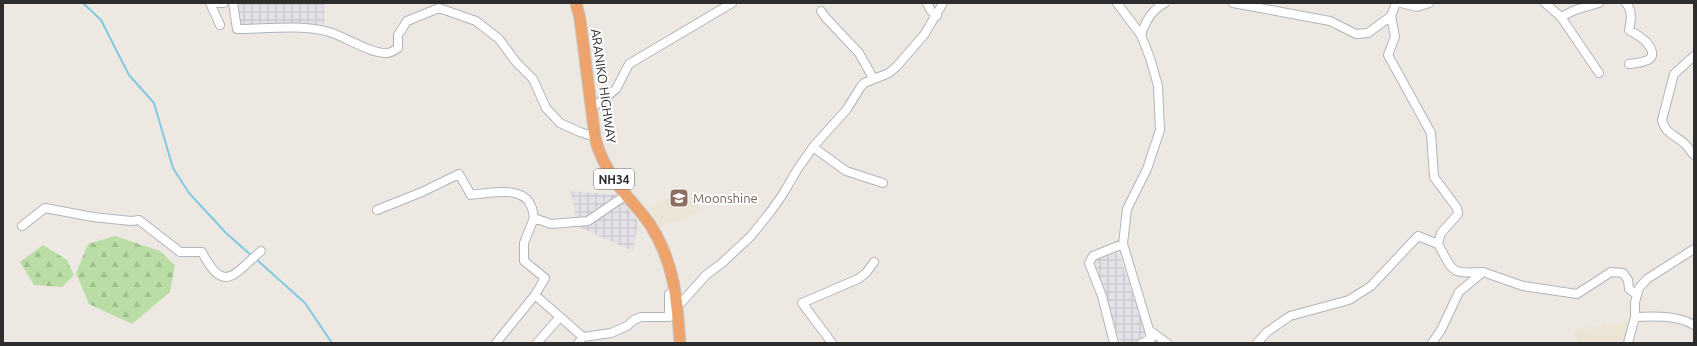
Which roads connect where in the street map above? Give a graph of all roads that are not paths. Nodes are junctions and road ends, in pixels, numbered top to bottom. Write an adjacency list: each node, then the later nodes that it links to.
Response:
1 (210, 3): 22 (street)
2 (216, 3): 3 (street)
3 (224, 3)
4 (233, 3): 29 (street)
5 (576, 3): 28 (highway, ARANIKO HIGHWAY / NH34)
6 (732, 3): 28 (street)
7 (927, 3): 19 (street)
8 (943, 3): 19 (street)
9 (1117, 3): 23 (street)
10 (1165, 3): 23 (street)
11 (1233, 3): 20 (street)
12 (1396, 3): 20 (street)
13 (1401, 3): 14 (street)
14 (1429, 3)
15 (1545, 3): 21 (street)
16 (1599, 3): 21 (street)
17 (1626, 3): 25 (street)
18 (821, 11): 27 (street)
19 (936, 16): 27 (street)
20 (1392, 16): 38 (street)
21 (1561, 17): 26 (street)
22 (220, 25)
23 (1141, 35): 37 (street)
24 (1694, 56): 31 (street)
25 (1629, 64)
26 (1599, 73)
27 (873, 78): 30 (street)
28 (591, 109): 29 (highway, ARANIKO HIGHWAY / NH34)
29 (595, 137): 33 (highway, ARANIKO HIGHWAY / NH34)
30 (814, 147): 32 (street); 46 (street)
31 (1694, 155)
32 (884, 183)
33 (626, 196): 35 (street); 43 (highway, ARANIKO HIGHWAY / NH34)
34 (377, 210): 35 (street)
35 (534, 218): 45 (street)
36 (22, 226): 40 (street)
37 (1123, 244): 50 (street); 56 (street)
38 (1438, 244): 42 (street); 59 (street)
39 (1694, 249): 44 (street)
40 (261, 251)
41 (874, 262): 55 (street)
42 (1483, 272): 44 (street); 60 (street)
43 (676, 292): 46 (highway, ARANIKO HIGHWAY / NH34); 51 (street)
44 (1636, 294): 48 (street)
45 (535, 295): 47 (street); 52 (street)
46 (678, 304): 54 (highway, ARANIKO HIGHWAY / NH34)
47 (560, 317): 51 (street); 53 (street)
48 (1635, 317): 49 (street); 61 (street)
49 (1694, 325)
50 (1149, 330): 57 (street); 58 (street)
51 (580, 340)
52 (496, 343)
53 (537, 343)
54 (680, 343)
55 (832, 343)
56 (1114, 343)
57 (1142, 343)
58 (1167, 343)
59 (1257, 343)
60 (1432, 343)
61 (1628, 343)

